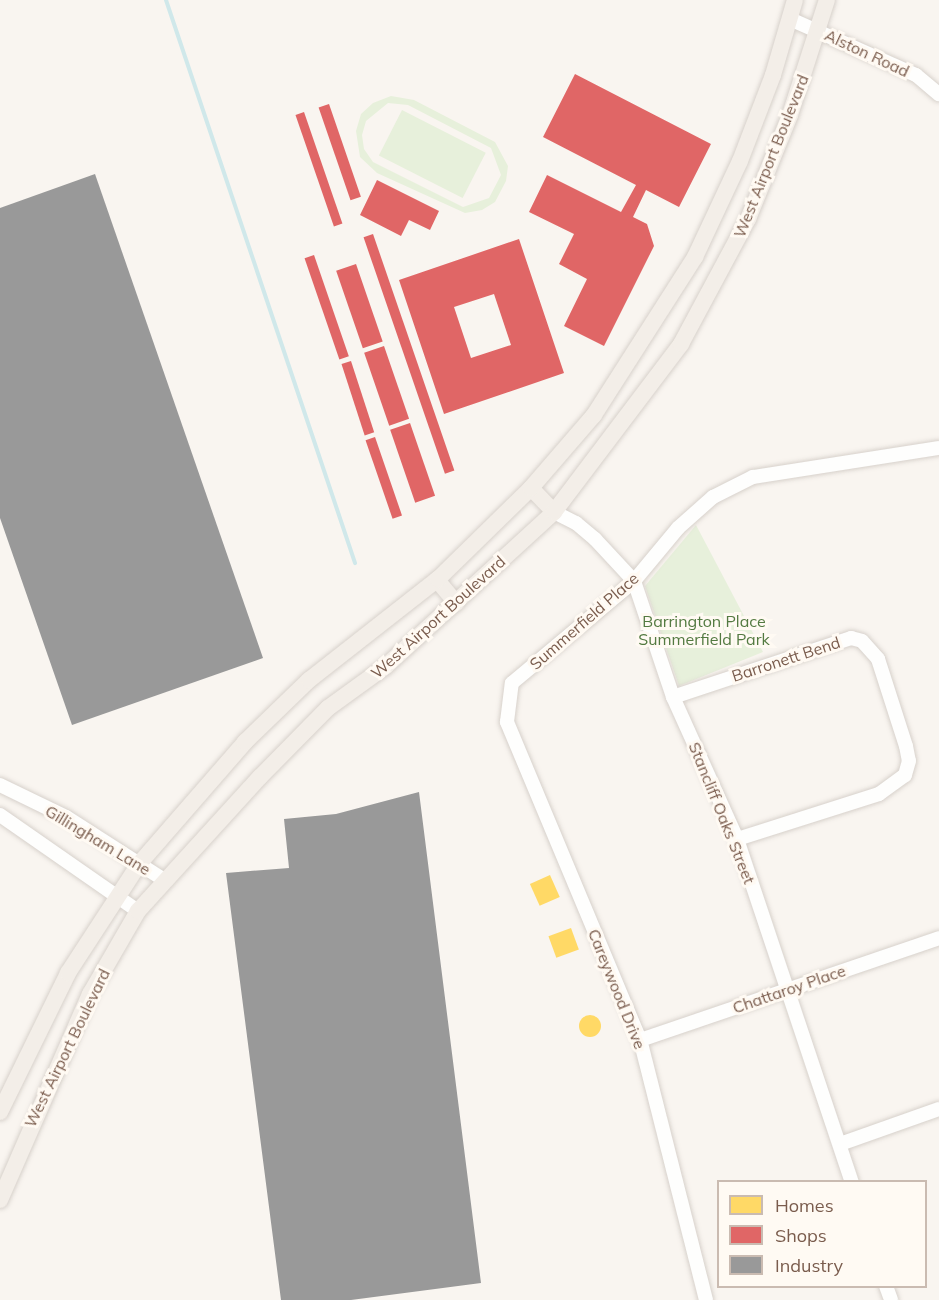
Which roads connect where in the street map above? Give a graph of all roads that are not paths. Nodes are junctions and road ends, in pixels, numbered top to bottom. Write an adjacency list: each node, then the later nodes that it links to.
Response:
1 (795, 0): 3 (main road, West Airport Boulevard)
2 (826, 0): 4 (main road, West Airport Boulevard)
3 (790, 20): 4 (street, Alston Road); 6 (main road, West Airport Boulevard)
4 (819, 30): 5 (street, Alston Road); 7 (main road, West Airport Boulevard)
5 (939, 94)
6 (695, 257): 7 (main road); 9 (main road, West Airport Boulevard)
7 (720, 272): 10 (main road, West Airport Boulevard)
8 (939, 448): 12 (street, Summerfield Place)
9 (531, 488): 10 (main road); 11 (main road, West Airport Boulevard)
10 (554, 512): 12 (street, Stancliff Oaks Street); 13 (main road, West Airport Boulevard)
11 (436, 580): 13 (main road); 19 (main road, West Airport Boulevard)
12 (634, 581): 14 (street, Stancliff Oaks Street); 15 (street, Summerfield Place)
13 (456, 603): 20 (main road, West Airport Boulevard)
14 (673, 697): 18 (street, Stancliff Oaks Street); 18 (street, Barronett Bend)
15 (515, 746): 25 (street, Careywood Drive)
16 (0, 785): 19 (street, Gillingham Lane)
17 (0, 815): 21 (street, Gillingham Lane)
18 (737, 839): 24 (street, Stancliff Oaks Street)
19 (139, 864): 20 (street, Gillingham Lane); 21 (main road, West Airport Boulevard)
20 (164, 880): 22 (main road, West Airport Boulevard)
21 (116, 896): 22 (street, Gillingham Lane); 27 (main road, West Airport Boulevard)
22 (138, 911): 30 (main road, West Airport Boulevard)
23 (939, 938): 24 (street, Chattaroy Place)
24 (787, 989): 25 (street, Chattaroy Place); 28 (street, Stancliff Oaks Street)
25 (640, 1040): 31 (street, Careywood Drive)
26 (939, 1109): 28 (street)
27 (0, 1112)
28 (840, 1144): 29 (street, Stancliff Oaks Street)
29 (851, 1180)
30 (0, 1200)
31 (706, 1300)

